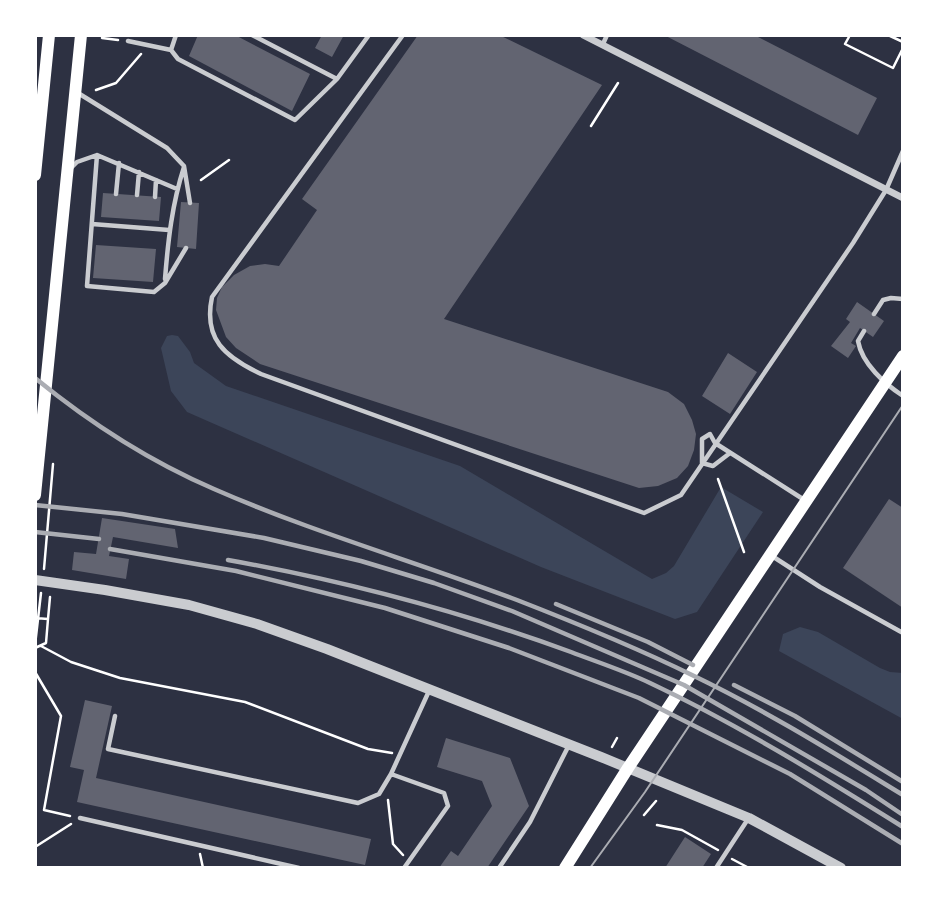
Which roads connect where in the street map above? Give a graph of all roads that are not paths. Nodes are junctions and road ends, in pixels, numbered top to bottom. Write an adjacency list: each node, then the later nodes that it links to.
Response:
1 (49, 35): 15 (main road)
2 (81, 35): 13 (main road)
3 (176, 35): 11 (lane)
4 (252, 35): 12 (lane)
5 (369, 35): 12 (lane)
6 (402, 35): 50 (lane)
7 (583, 35): 10 (street)
8 (607, 35): 10 (lane)
9 (128, 41): 11 (lane)
10 (603, 45): 26 (street)
11 (172, 50): 12 (lane)
12 (337, 79)
13 (75, 91): 20 (lane); 21 (main road)
14 (903, 151): 19 (lane)
15 (36, 152): 23 (main road)
16 (97, 155): 18 (lane); 21 (lane); 35 (lane)
17 (903, 162): 19 (lane)
18 (119, 163): 22 (lane); 27 (lane)
19 (897, 165): 26 (lane)
20 (184, 166): 25 (lane); 31 (lane)
21 (67, 172): 51 (main road)
22 (139, 172): 24 (lane); 28 (lane)
23 (35, 175)
24 (156, 180): 25 (lane); 29 (lane)
25 (177, 189): 39 (lane)
26 (886, 190): 30 (street); 48 (lane)
27 (117, 194)
28 (137, 195)
29 (155, 197)
30 (903, 198)
31 (190, 203)
32 (114, 218): 36 (lane)
33 (135, 219): 37 (lane)
34 (153, 220): 38 (lane)
35 (92, 224): 36 (lane); 41 (lane)
36 (114, 225): 37 (lane)
37 (134, 227): 38 (lane)
38 (152, 229): 39 (lane)
39 (169, 230): 41 (lane)
40 (186, 248): 41 (lane)
41 (165, 283)
42 (903, 299): 43 (lane)
43 (874, 314)
44 (864, 331): 46 (lane)
45 (903, 356): 46 (main road)
46 (884, 384): 47 (lane); 52 (main road)
47 (903, 396)
48 (715, 443): 49 (lane); 50 (lane); 50 (lane)
49 (730, 453): 50 (lane); 52 (lane)
50 (702, 463)
51 (35, 495)
52 (806, 501): 53 (main road)
53 (771, 555): 55 (lane); 59 (main road)
54 (35, 580): 56 (street)
55 (903, 633)
56 (430, 690): 58 (street); 60 (lane)
57 (115, 716): 60 (lane)
58 (569, 745): 59 (street); 65 (lane)
59 (628, 768): 62 (street); 66 (main road)
60 (391, 774): 64 (lane)
61 (80, 818): 63 (lane)
62 (749, 818): 67 (lane); 68 (street)
63 (299, 868)
64 (404, 868)
65 (499, 868)
66 (565, 868)
67 (716, 868)
68 (842, 868)

